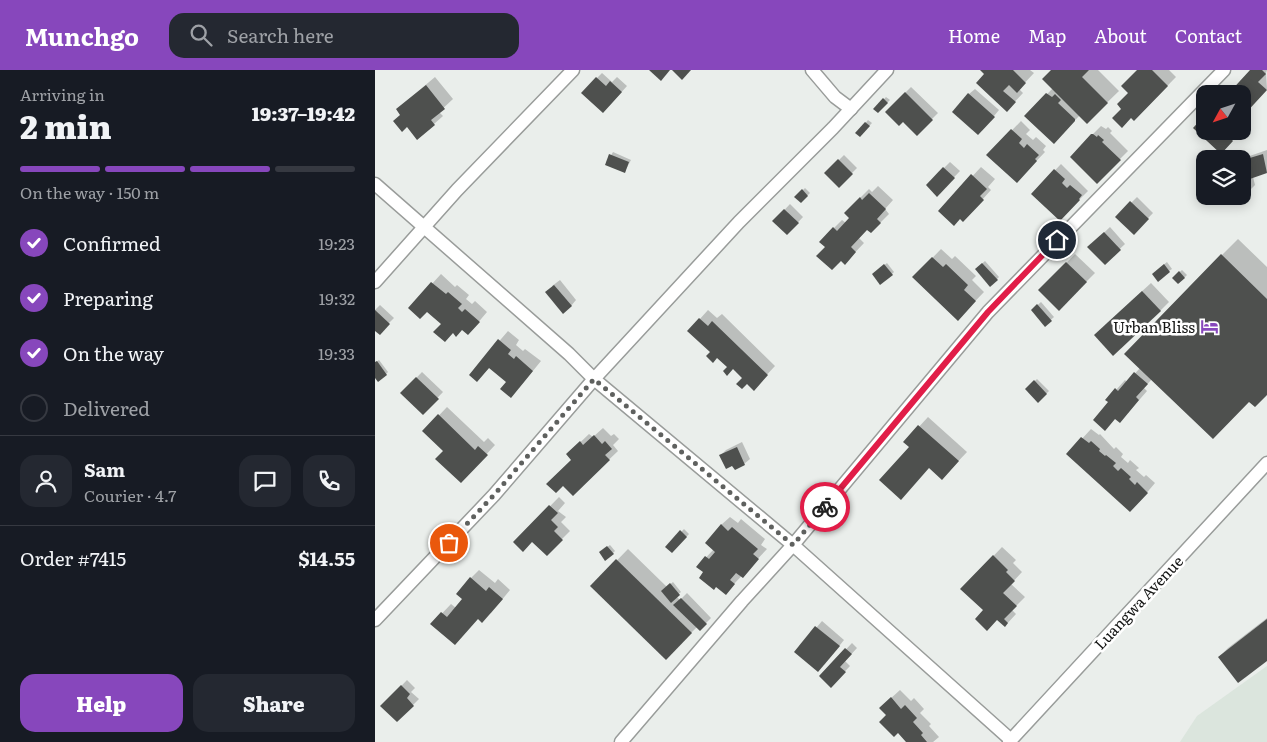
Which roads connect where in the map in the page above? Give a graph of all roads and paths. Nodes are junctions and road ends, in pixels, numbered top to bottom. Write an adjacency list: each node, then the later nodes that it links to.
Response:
1 (573, 70): 7 (street)
2 (812, 70): 5 (street)
3 (887, 70): 5 (street)
4 (1223, 70): 11 (street)
5 (851, 109): 9 (street)
6 (375, 184): 7 (street)
7 (424, 227): 8 (street); 9 (street)
8 (375, 282)
9 (594, 379): 11 (street); 12 (street)
10 (1267, 463): 13 (street, Luangwa Avenue)
11 (793, 545): 13 (street); 14 (street)
12 (375, 620)
13 (1010, 741)
14 (621, 742)

